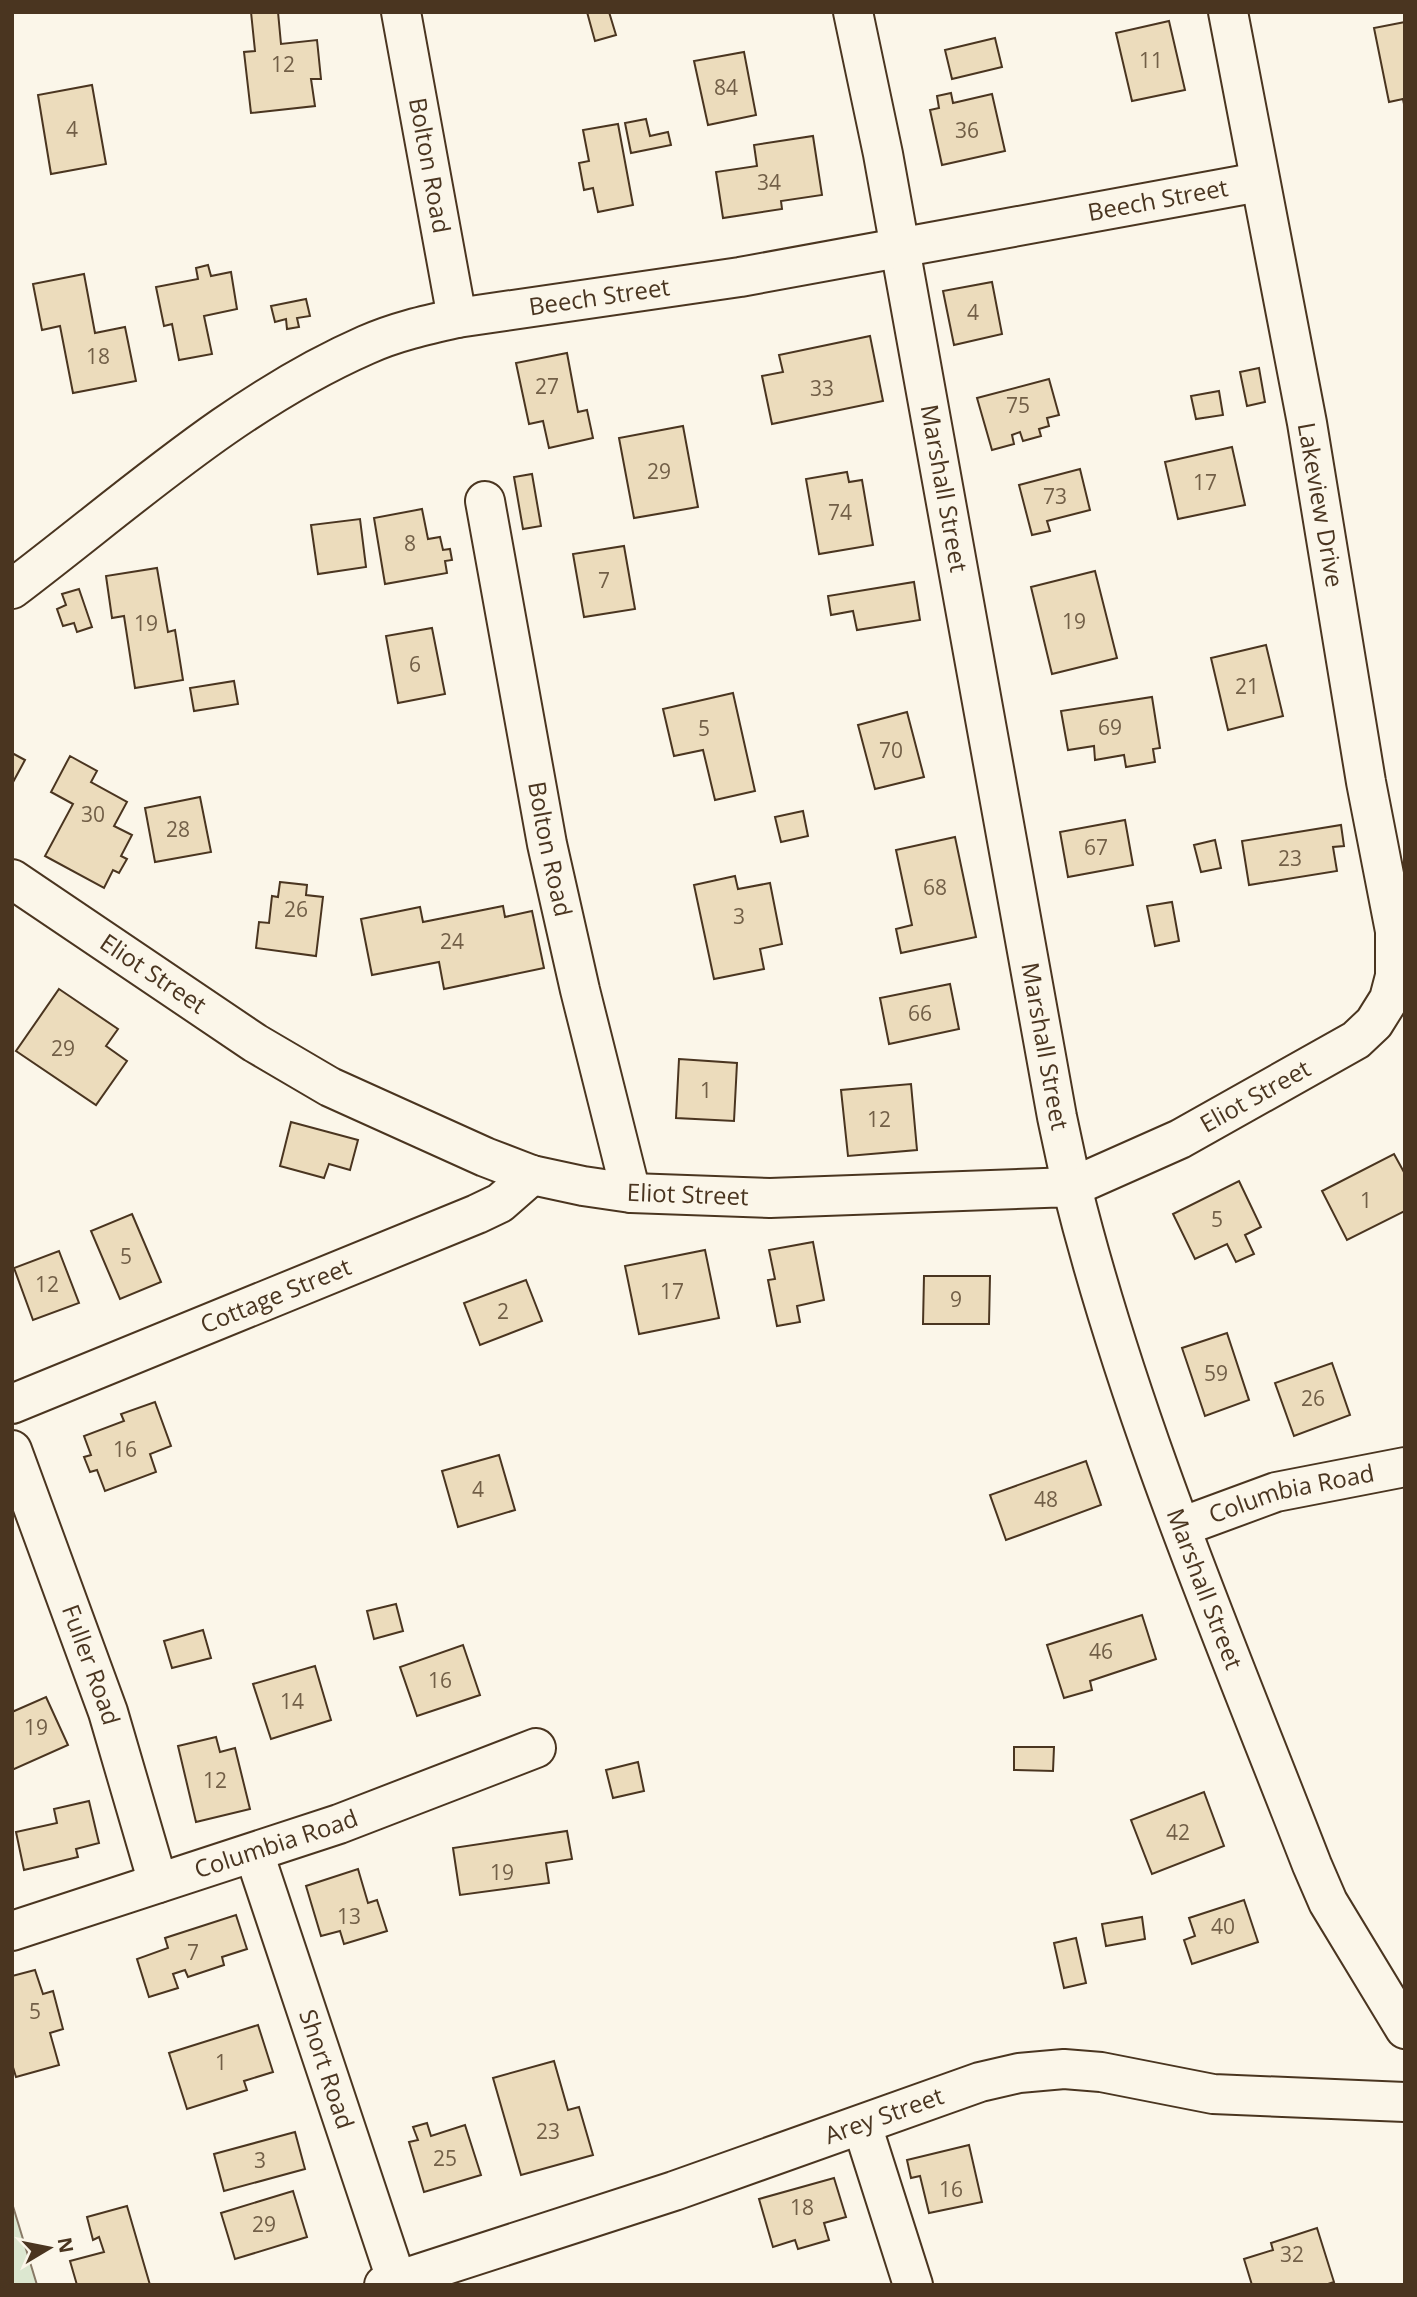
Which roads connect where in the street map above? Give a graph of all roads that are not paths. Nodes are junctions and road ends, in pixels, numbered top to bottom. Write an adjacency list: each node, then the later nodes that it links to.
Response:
1 (401, 12): 6 (street, Bolton Road)
2 (853, 12): 5 (street, Marshall Street)
3 (1228, 12): 4 (street, Lakeview Drive)
4 (1259, 182): 5 (street, Beech Street); 10 (street, Lakeview Drive)
5 (899, 250): 6 (street, Beech Street); 12 (street, Marshall Street)
6 (457, 318): 8 (street, Beech Street)
7 (485, 501): 13 (street, Bolton Road)
8 (12, 589)
9 (12, 879): 11 (street, Eliot Street)
10 (1390, 999): 12 (street, Eliot Street)
11 (532, 1175): 13 (street, Eliot Street); 14 (street, Cottage Street)
12 (1072, 1187): 13 (street, Eliot Street); 17 (street, Marshall Street)
13 (631, 1193)
14 (12, 1405)
15 (12, 1450): 20 (street, Fuller Road)
16 (1405, 1467): 17 (street, Columbia Road)
17 (1181, 1527): 22 (street, Marshall Street)
18 (536, 1748): 19 (street, Columbia Road)
19 (254, 1853): 20 (street, Columbia Road); 25 (street, Short Road)
20 (158, 1883): 21 (street, Columbia Road)
21 (12, 1931)
22 (1405, 2029)
23 (1405, 2102): 24 (street, Arey Street)
24 (862, 2125): 25 (street, Arey Street); 26 (street)
25 (393, 2283)
26 (913, 2285)

